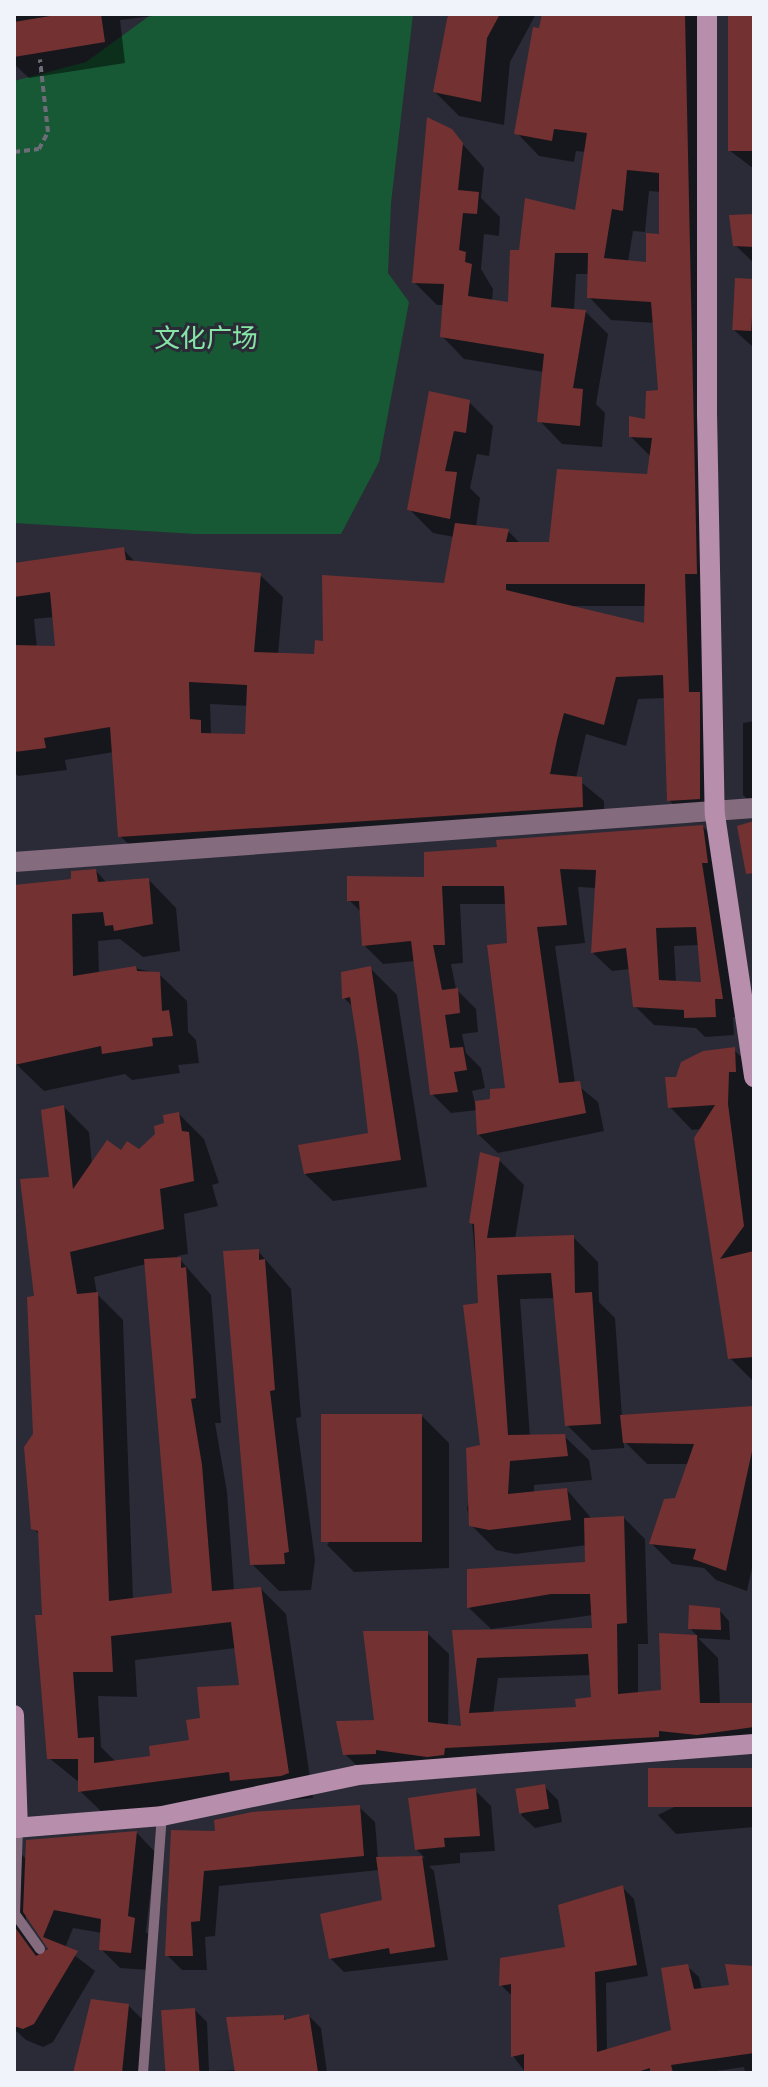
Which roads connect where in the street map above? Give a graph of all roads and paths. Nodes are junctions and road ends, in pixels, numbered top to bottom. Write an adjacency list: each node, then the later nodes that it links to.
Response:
1 (707, 14): 5 (main road)
2 (40, 59): 3 (path)
3 (14, 152)
4 (754, 808): 5 (street)
5 (715, 815): 6 (street); 7 (main road)
6 (14, 862)
7 (754, 1077)
8 (14, 1715): 11 (main road)
9 (754, 1744): 10 (main road)
10 (162, 1816): 11 (main road); 13 (lane)
11 (16, 1828): 12 (lane)
12 (40, 1949)
13 (143, 2073)

